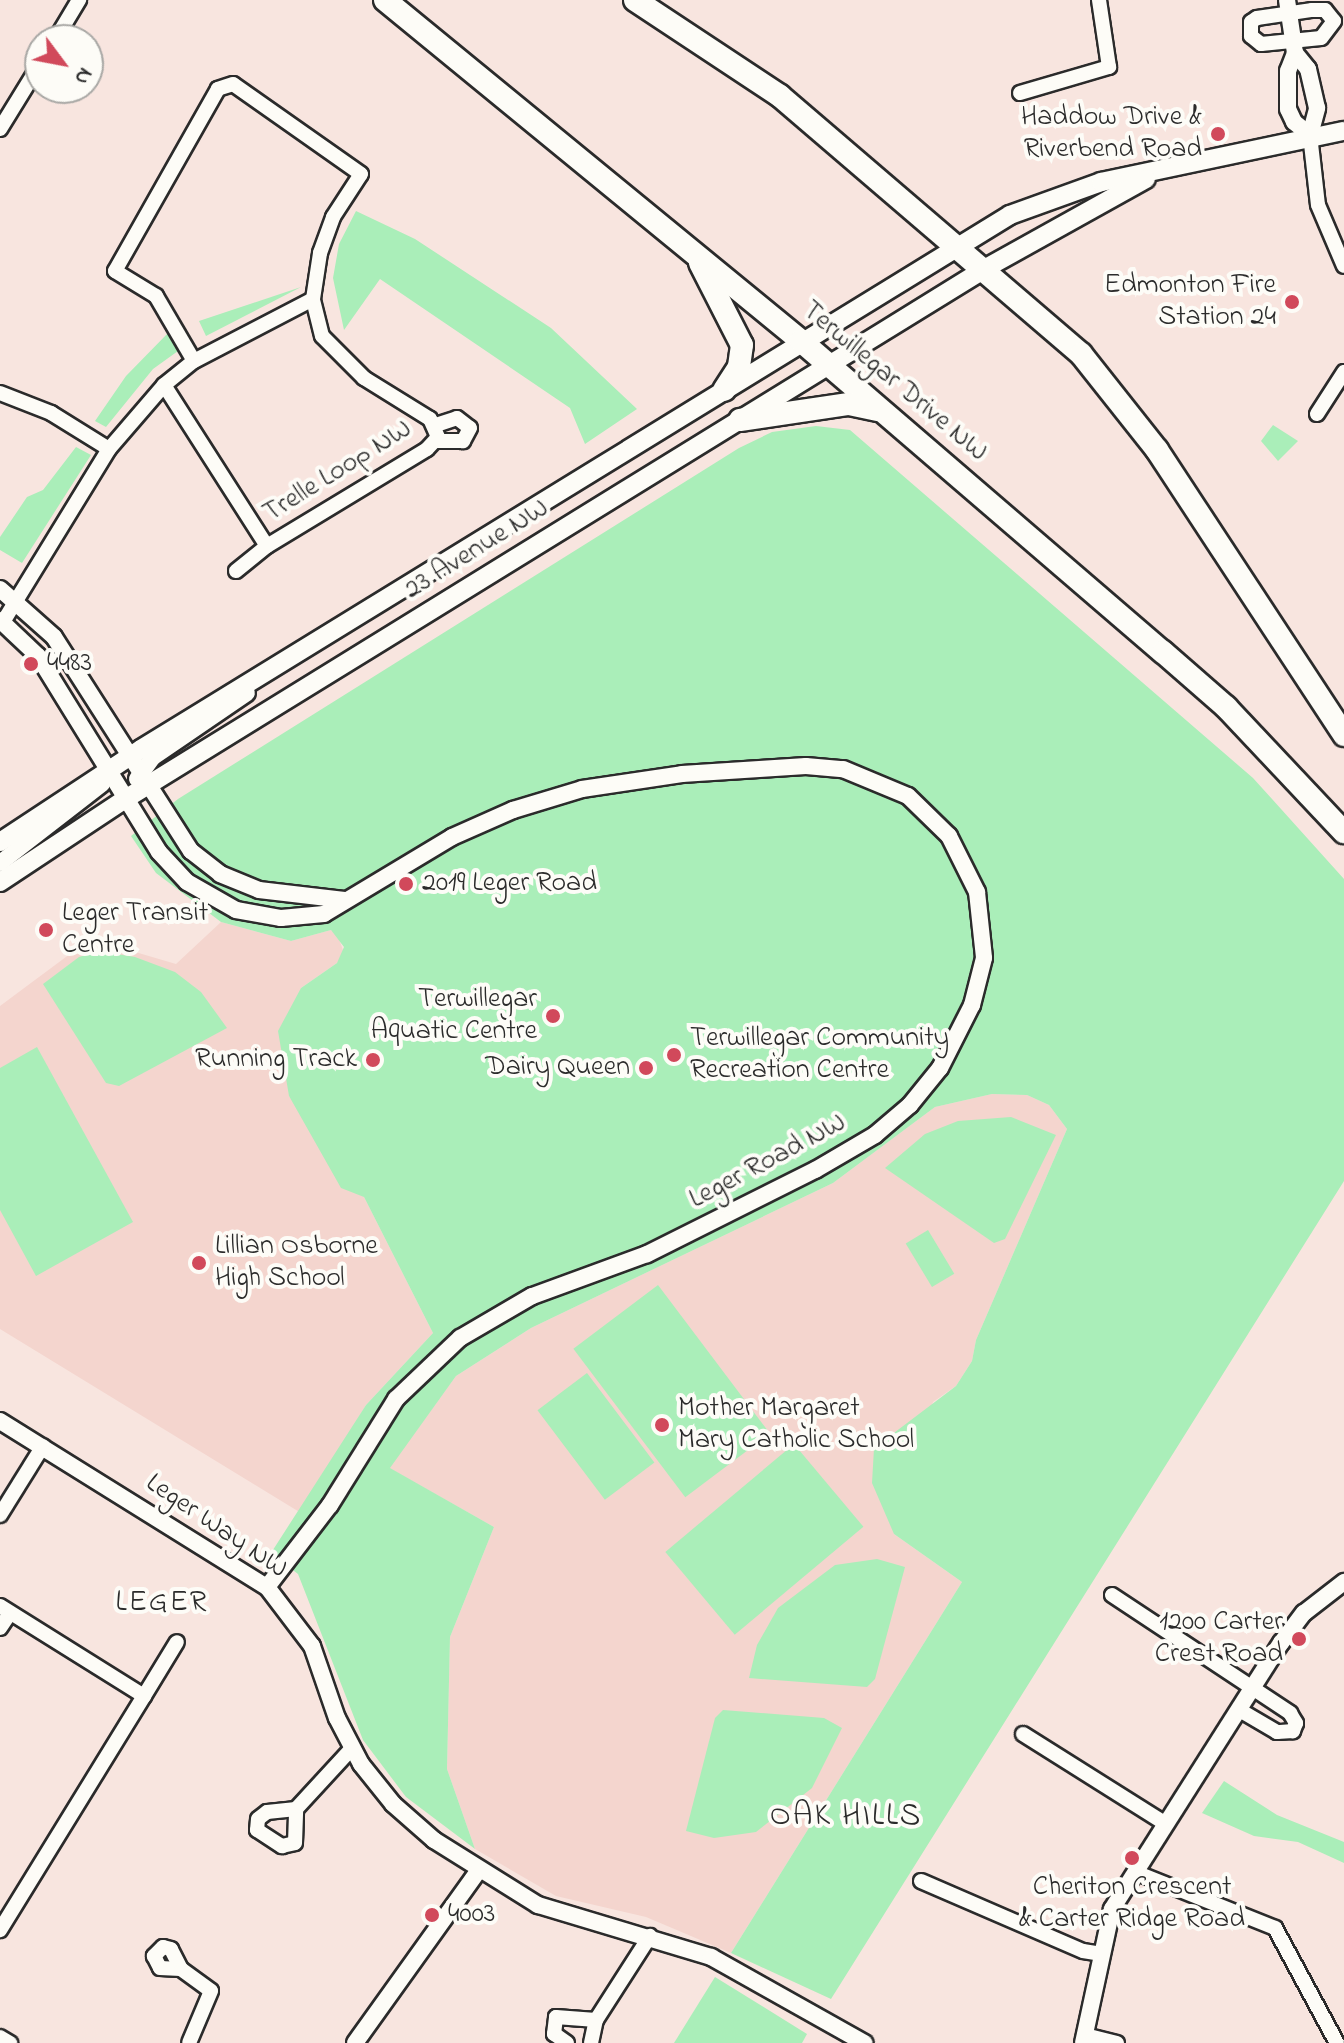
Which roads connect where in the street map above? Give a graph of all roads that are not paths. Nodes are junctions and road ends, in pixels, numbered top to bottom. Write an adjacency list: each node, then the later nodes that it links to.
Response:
1 (79, 0): 6 (street)
2 (385, 0): 15 (main road, Terwillegar Drive NW)
3 (635, 0): 14 (main road)
4 (1099, 0): 9 (street)
5 (1288, 6): 7 (street); 7 (street); 7 (street)
6 (65, 24)
7 (1294, 47): 12 (street); 12 (street)
8 (24, 90): 10 (street)
9 (1020, 93)
10 (0, 129)
11 (1344, 131): 12 (main road)
12 (1310, 135): 13 (main road); 16 (street)
13 (1155, 174): 14 (main road, 23 Avenue NW); 17 (main road, 23 Avenue NW)
14 (958, 245): 17 (main road); 19 (main road, 23 Avenue NW)
15 (694, 252): 19 (main road, Terwillegar Drive NW); 24 (main road)
16 (1344, 266)
17 (986, 268): 21 (main road, 23 Avenue NW); 38 (main road)
18 (313, 299): 20 (street); 20 (street); 29 (street, Trelle Loop NW)
19 (801, 341): 21 (main road, Terwillegar Drive NW); 24 (main road, 23 Avenue NW)
20 (194, 361): 23 (street)
21 (829, 366): 27 (main road, Terwillegar Drive NW); 28 (main road, 23 Avenue NW)
22 (1344, 372): 26 (street)
23 (164, 385): 31 (street); 32 (street, Trelle Loop NW)
24 (724, 390): 37 (main road, 23 Avenue NW)
25 (0, 393): 31 (street)
26 (1317, 414)
27 (888, 415): 28 (main road); 43 (main road, Terwillegar Drive NW)
28 (740, 420): 41 (main road, 23 Avenue NW)
29 (436, 425): 30 (street, Trelle Loop NW); 30 (street, Trelle Loop NW)
30 (436, 441): 32 (street, Trelle Loop NW)
31 (109, 449): 35 (street)
32 (267, 546): 33 (street, Trelle Loop NW)
33 (236, 571)
34 (0, 589): 35 (street)
35 (16, 598): 36 (street); 39 (street)
36 (2, 621): 40 (street, Leger Road NW)
37 (330, 632): 39 (main road, 23 Avenue NW); 41 (street)
38 (1344, 735)
39 (132, 755): 40 (main road, 23 Avenue NW); 41 (street)
40 (113, 771): 42 (street, Leger Road NW); 44 (main road, 23 Avenue NW); 45 (street)
41 (144, 779): 42 (main road, 23 Avenue NW); 47 (street)
42 (127, 798): 46 (main road, 23 Avenue NW); 47 (street, Leger Road NW)
43 (1344, 832)
44 (0, 842)
45 (0, 863)
46 (0, 882)
47 (344, 900): 52 (street, Leger Road NW)
48 (0, 1421): 49 (street, Leger Way NW)
49 (43, 1446): 50 (street); 52 (street, Leger Way NW)
50 (0, 1515)
51 (1344, 1582): 57 (street)
52 (267, 1587): 61 (street, Leger Way NW)
53 (1112, 1595): 57 (street)
54 (5, 1610): 55 (street); 58 (street)
55 (0, 1628)
56 (177, 1642): 58 (street)
57 (1250, 1689): 59 (street); 59 (street)
58 (144, 1696): 67 (street)
59 (1238, 1709): 63 (street)
60 (1023, 1734): 63 (street)
61 (352, 1748): 62 (street); 64 (street, Leger Way NW)
62 (296, 1809)
63 (1166, 1824): 65 (street)
64 (479, 1870): 68 (street, Leger Way NW); 76 (street)
65 (1135, 1872): 69 (street); 81 (street)
66 (921, 1881): 69 (street)
67 (0, 1930)
68 (650, 1936): 71 (street); 79 (street, Leger Way NW)
69 (1102, 1954): 73 (street)
70 (181, 1969): 75 (street)
71 (596, 2020): 77 (street); 78 (street)
72 (0, 2037): 74 (street)
73 (1084, 2039): 80 (street)
74 (10, 2043)
75 (189, 2043)
76 (355, 2043)
77 (567, 2043)
78 (591, 2043)
79 (864, 2043)
80 (1117, 2043)
81 (1337, 2043)

